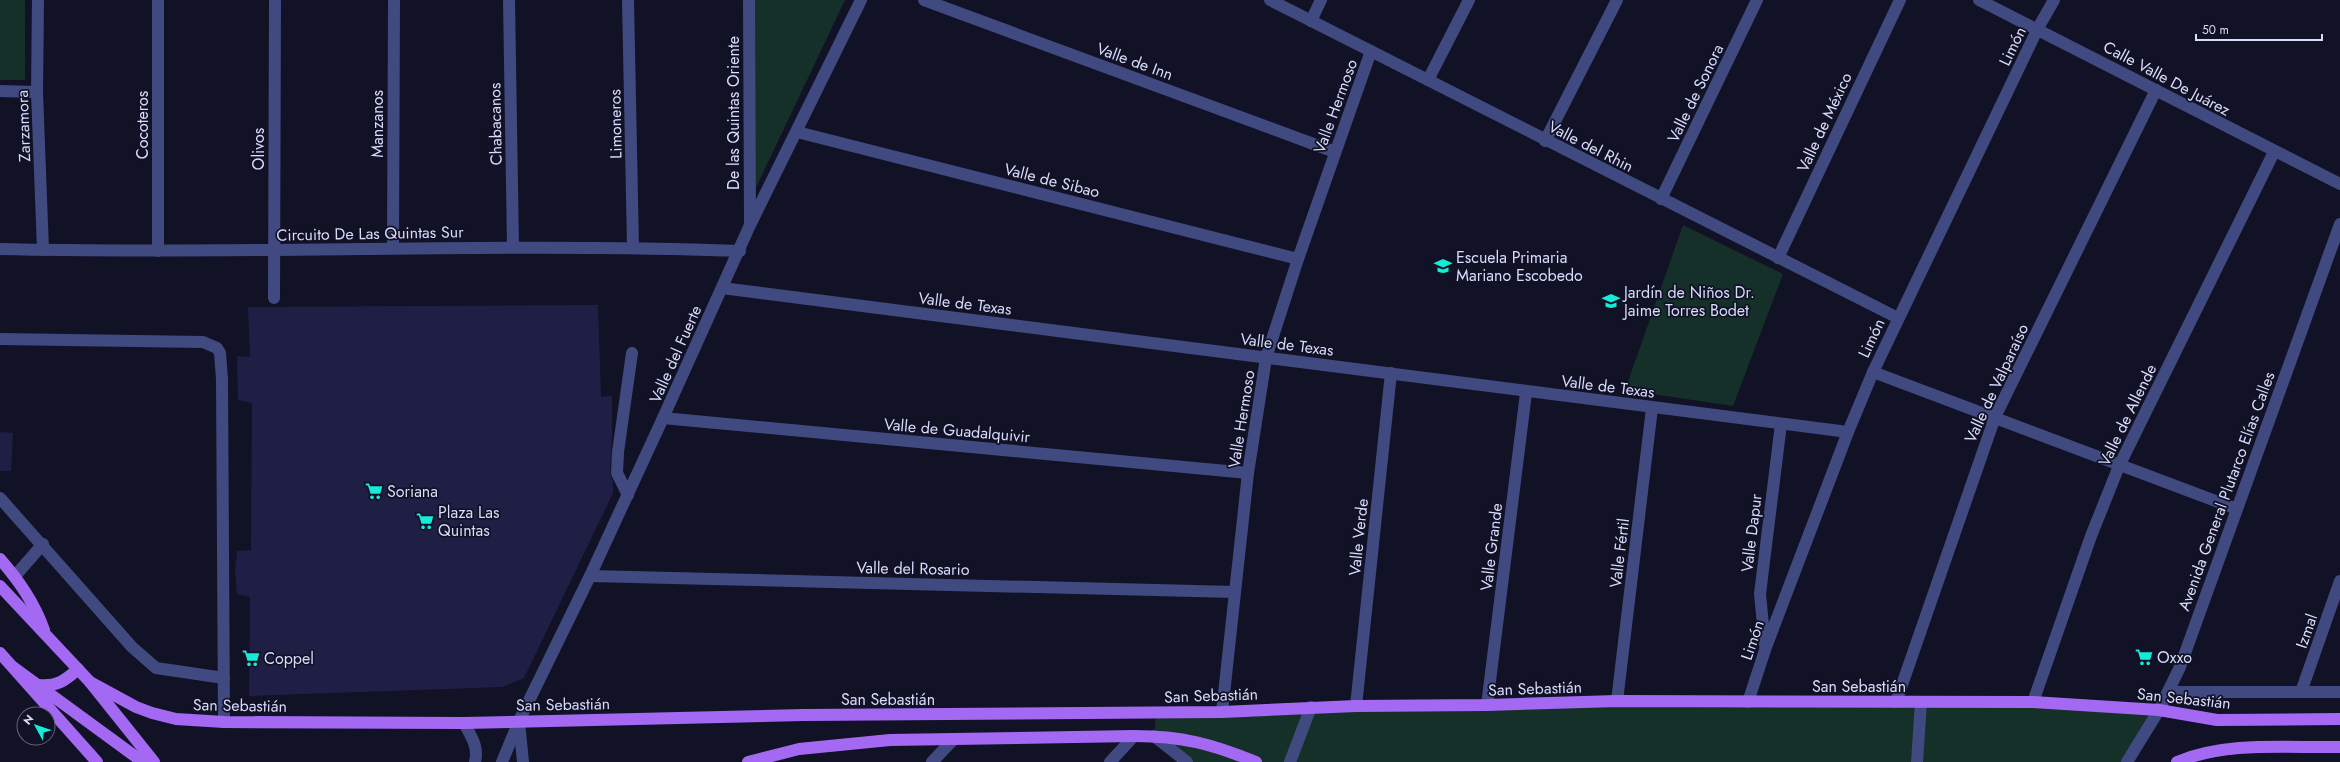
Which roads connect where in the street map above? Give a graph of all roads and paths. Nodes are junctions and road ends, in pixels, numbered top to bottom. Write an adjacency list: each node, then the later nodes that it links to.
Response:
1 (38, 0): 24 (street, Zarzamora)
2 (158, 0): 39 (street, Cocoteros)
3 (275, 0): 38 (street, Olivos)
4 (394, 0): 33 (street, Manzanos)
5 (509, 0): 34 (street, Chabacanos)
6 (628, 0): 35 (street, Limoneros)
7 (749, 0): 32 (street, De las Quintas Oriente)
8 (860, 0): 25 (street, Valle del Fuerte)
9 (924, 0): 27 (street, Valle de Inn)
10 (1270, 0): 18 (street, Valle del Rhin)
11 (1321, 0): 18 (street)
12 (1469, 0): 21 (street)
13 (1617, 0): 26 (street)
14 (1758, 0): 30 (street, Valle de Sonora)
15 (1900, 0): 41 (street, Valle de México)
16 (1979, 0): 19 (street, Calle Valle De Juárez)
17 (2054, 0): 19 (street, Limón)
18 (1310, 21): 20 (street, Valle del Rhin)
19 (2038, 28): 22 (street, Calle Valle De Juárez); 45 (street, Limón)
20 (1371, 51): 21 (street, Valle del Rhin); 27 (street, Valle Hermoso)
21 (1428, 80): 26 (street, Valle del Rhin)
22 (2156, 90): 28 (street, Calle Valle De Juárez); 53 (street, Valle de Valparaíso)
23 (0, 91): 24 (street)
24 (37, 92): 37 (street, Zarzamora)
25 (797, 132): 32 (street, Valle del Fuerte); 42 (street, Valle de Sibao)
26 (1545, 141): 30 (street, Valle del Rhin)
27 (1335, 152): 42 (street, Valle Hermoso)
28 (2274, 152): 29 (street, Calle Valle De Juárez); 57 (street, Valle de Allende)
29 (2340, 184)
30 (1661, 199): 41 (street, Valle del Rhin)
31 (2340, 224): 61 (street, Avenida General Plutarco Elías Calles)
32 (750, 225): 40 (street, Valle del Fuerte)
33 (393, 247): 34 (street, Circuito De Las Quintas Sur); 38 (street, Circuito De Las Quintas Sur)
34 (514, 247): 35 (street, Circuito De Las Quintas Sur)
35 (633, 247): 40 (street, Circuito De Las Quintas Sur)
36 (0, 249): 37 (street, Circuito De Las Quintas Sur)
37 (43, 250): 39 (street, Circuito De Las Quintas Sur)
38 (274, 250): 39 (street, Circuito De Las Quintas Sur); 44 (street, Olivos)
39 (158, 251)
40 (740, 251): 43 (street, Valle del Fuerte)
41 (1778, 258): 45 (street, Valle del Rhin)
42 (1298, 259): 48 (street, Valle Hermoso)
43 (722, 288): 48 (street, Valle de Texas); 54 (street, Valle del Fuerte)
44 (274, 298)
45 (1898, 318): 49 (street, Limón)
46 (0, 339): 74 (street)
47 (632, 353): 59 (street)
48 (1266, 358): 50 (street, Valle de Texas); 58 (street, Valle Hermoso)
49 (1873, 372): 53 (street); 56 (street, Limón)
50 (1391, 373): 51 (street, Valle de Texas); 85 (street, Valle Verde)
51 (1526, 393): 52 (street, Valle de Texas); 86 (street, Valle Grande)
52 (1652, 408): 55 (street, Valle de Texas); 80 (street, Valle Fértil)
53 (1995, 417): 57 (street); 82 (street, Valle de Valparaíso)
54 (663, 418): 58 (street, Valle de Guadalquivir); 59 (street, Valle del Fuerte)
55 (1781, 424): 56 (street, Valle de Texas); 70 (street, Valle Dapur)
56 (1848, 432): 70 (street, Limón)
57 (2119, 466): 61 (street); 84 (street, Valle de Allende)
58 (1248, 474): 68 (street, Valle Hermoso)
59 (628, 495): 65 (street, Valle del Fuerte)
60 (0, 498): 62 (street)
61 (2237, 509): 77 (street, Avenida General Plutarco Elías Calles)
62 (43, 544): 64 (street); 74 (street)
63 (0, 559): 64 (main road)
64 (15, 576): 69 (main road)
65 (590, 576): 68 (street, Valle del Rosario); 91 (street, Valle del Fuerte)
66 (2340, 581): 78 (street, Izmal)
67 (0, 586): 69 (main road)
68 (1234, 592): 89 (street, Valle Hermoso)
69 (46, 634): 73 (main road)
70 (1766, 646): 81 (street, Limón)
71 (1, 655): 72 (main road)
72 (14, 667): 76 (main road); 98 (main road)
73 (78, 669): 75 (main road); 76 (main road)
74 (224, 678): 92 (street)
75 (90, 682): 92 (main road, San Sebastián); 100 (main road)
76 (38, 685): 99 (main road)
77 (2169, 692): 78 (street, San Sebastián); 88 (street, Avenida General Plutarco Elías Calles)
78 (2301, 692): 79 (street, San Sebastián)
79 (2340, 692)
80 (1618, 701): 81 (main road, San Sebastián); 86 (main road, San Sebastián)
81 (1748, 702): 82 (main road, San Sebastián)
82 (1896, 702): 83 (main road, San Sebastián)
83 (1921, 702): 84 (main road, San Sebastián); 110 (street)
84 (2033, 702): 88 (main road, San Sebastián)
85 (1356, 706): 86 (main road, San Sebastián); 87 (main road, San Sebastián)
86 (1487, 706)
87 (1312, 707): 89 (main road, San Sebastián); 109 (street)
88 (2159, 710): 90 (main road, San Sebastián); 111 (street, Avenida General Plutarco Elías Calles)
89 (1222, 712): 91 (main road, San Sebastián)
90 (2340, 719)
91 (519, 721): 93 (main road, San Sebastián); 102 (street, Valle del Fuerte); 103 (street)
92 (224, 722): 93 (main road, San Sebastián)
93 (464, 723): 101 (street)
94 (1134, 736): 95 (main road); 96 (main road); 106 (street)
95 (1154, 736): 107 (street); 108 (main road)
96 (952, 741): 104 (main road); 105 (street)
97 (2340, 747): 112 (main road)
98 (97, 762)
99 (143, 762)
100 (154, 762)
101 (475, 762)
102 (502, 762)
103 (523, 762)
104 (748, 762)
105 (932, 762)
106 (1110, 762)
107 (1187, 762)
108 (1256, 762)
109 (1290, 762)
110 (1917, 762)
111 (2127, 762)
112 (2177, 762)

